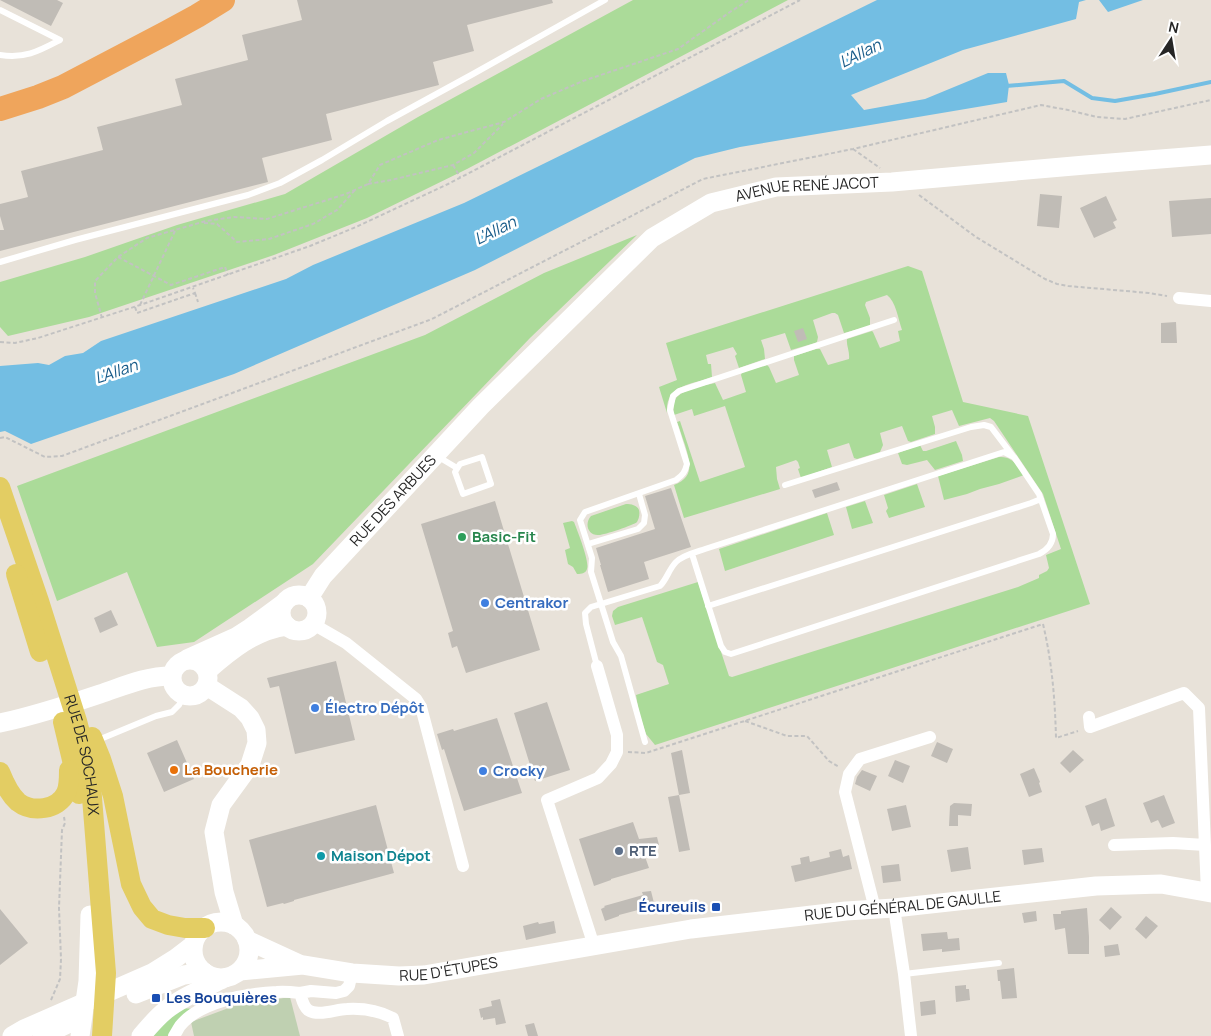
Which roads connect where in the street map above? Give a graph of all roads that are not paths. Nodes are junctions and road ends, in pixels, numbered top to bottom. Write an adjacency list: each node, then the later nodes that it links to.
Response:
1 (195, 0): 6 (highway)
2 (223, 0): 7 (highway)
3 (605, 0): 9 (lane)
4 (0, 10): 5 (lane)
5 (0, 55)
6 (0, 94)
7 (0, 109)
8 (1211, 155): 13 (main road, AVENUE RENÉ JACOT)
9 (0, 262)
10 (1179, 298): 11 (street)
11 (1211, 301)
12 (894, 320): 19 (lane)
13 (481, 406): 14 (main road, RUE DES ARBUES)
14 (436, 455): 16 (lane); 24 (main road, RUE DES ARBUES)
15 (1014, 456): 17 (lane); 20 (lane); 23 (lane)
16 (458, 468): 16 (lane)
17 (785, 485)
18 (0, 487): 25 (main road, RUE DE SOCHAUX)
19 (639, 494): 22 (lane); 22 (lane)
20 (1040, 499): 28 (lane); 28 (lane)
21 (0, 525): 38 (main road, RUE DE SOCHAUX)
22 (588, 544): 27 (lane)
23 (692, 554): 27 (lane); 28 (lane)
24 (309, 598): 26 (main road); 29 (main road)
25 (39, 601): 50 (main road); 67 (main road, RUE DE SOCHAUX)
26 (284, 603): 30 (main road); 31 (main road)
27 (601, 604): 32 (lane); 41 (lane)
28 (708, 606)
29 (314, 624): 30 (main road); 45 (street)
30 (287, 626): 34 (main road)
31 (187, 659): 33 (main road); 34 (main road)
32 (597, 666): 53 (street)
33 (171, 676): 35 (main road); 37 (main road)
34 (206, 679): 35 (main road); 50 (main road)
35 (184, 695): 40 (lane)
36 (1089, 722): 44 (street)
37 (0, 724)
38 (66, 730): 42 (main road); 49 (main road, RUE DE SOCHAUX)
39 (930, 737): 48 (street)
40 (103, 738)
41 (645, 742)
42 (0, 772)
43 (1114, 845): 44 (street)
44 (1205, 845): 46 (street)
45 (464, 866)
46 (1209, 892): 47 (main road, RUE DU GÉNÉRAL DE GAULLE)
47 (894, 908): 48 (main road, RUE DU GÉNÉRAL DE GAULLE); 59 (street)
48 (875, 909): 53 (main road, RUE DU GÉNÉRAL DE GAULLE)
49 (90, 915): 65 (main road); 66 (main road, RUE DE SOCHAUX)
50 (218, 925): 51 (main road); 52 (main road)
51 (247, 940): 55 (main road, RUE D'ÉTUPES); 58 (main road)
52 (194, 945): 56 (main road); 60 (main road)
53 (594, 946): 57 (main road, RUE D'ÉTUPES)
54 (1000, 963): 59 (lane)
55 (303, 965): 57 (main road, RUE D'ÉTUPES); 58 (main road, RUE D'ÉTUPES)
56 (204, 972): 58 (main road); 60 (main road)
57 (352, 973): 61 (street)
58 (232, 974): 68 (main road)
59 (904, 974): 71 (street)
60 (125, 992): 62 (main road)
61 (300, 993): 69 (street); 70 (street)
62 (59, 1014): 63 (main road); 64 (main road)
63 (12, 1036)
64 (42, 1036)
65 (80, 1036)
66 (90, 1036)
67 (102, 1036)
68 (142, 1036)
69 (174, 1036)
70 (398, 1036)
71 (911, 1036)

